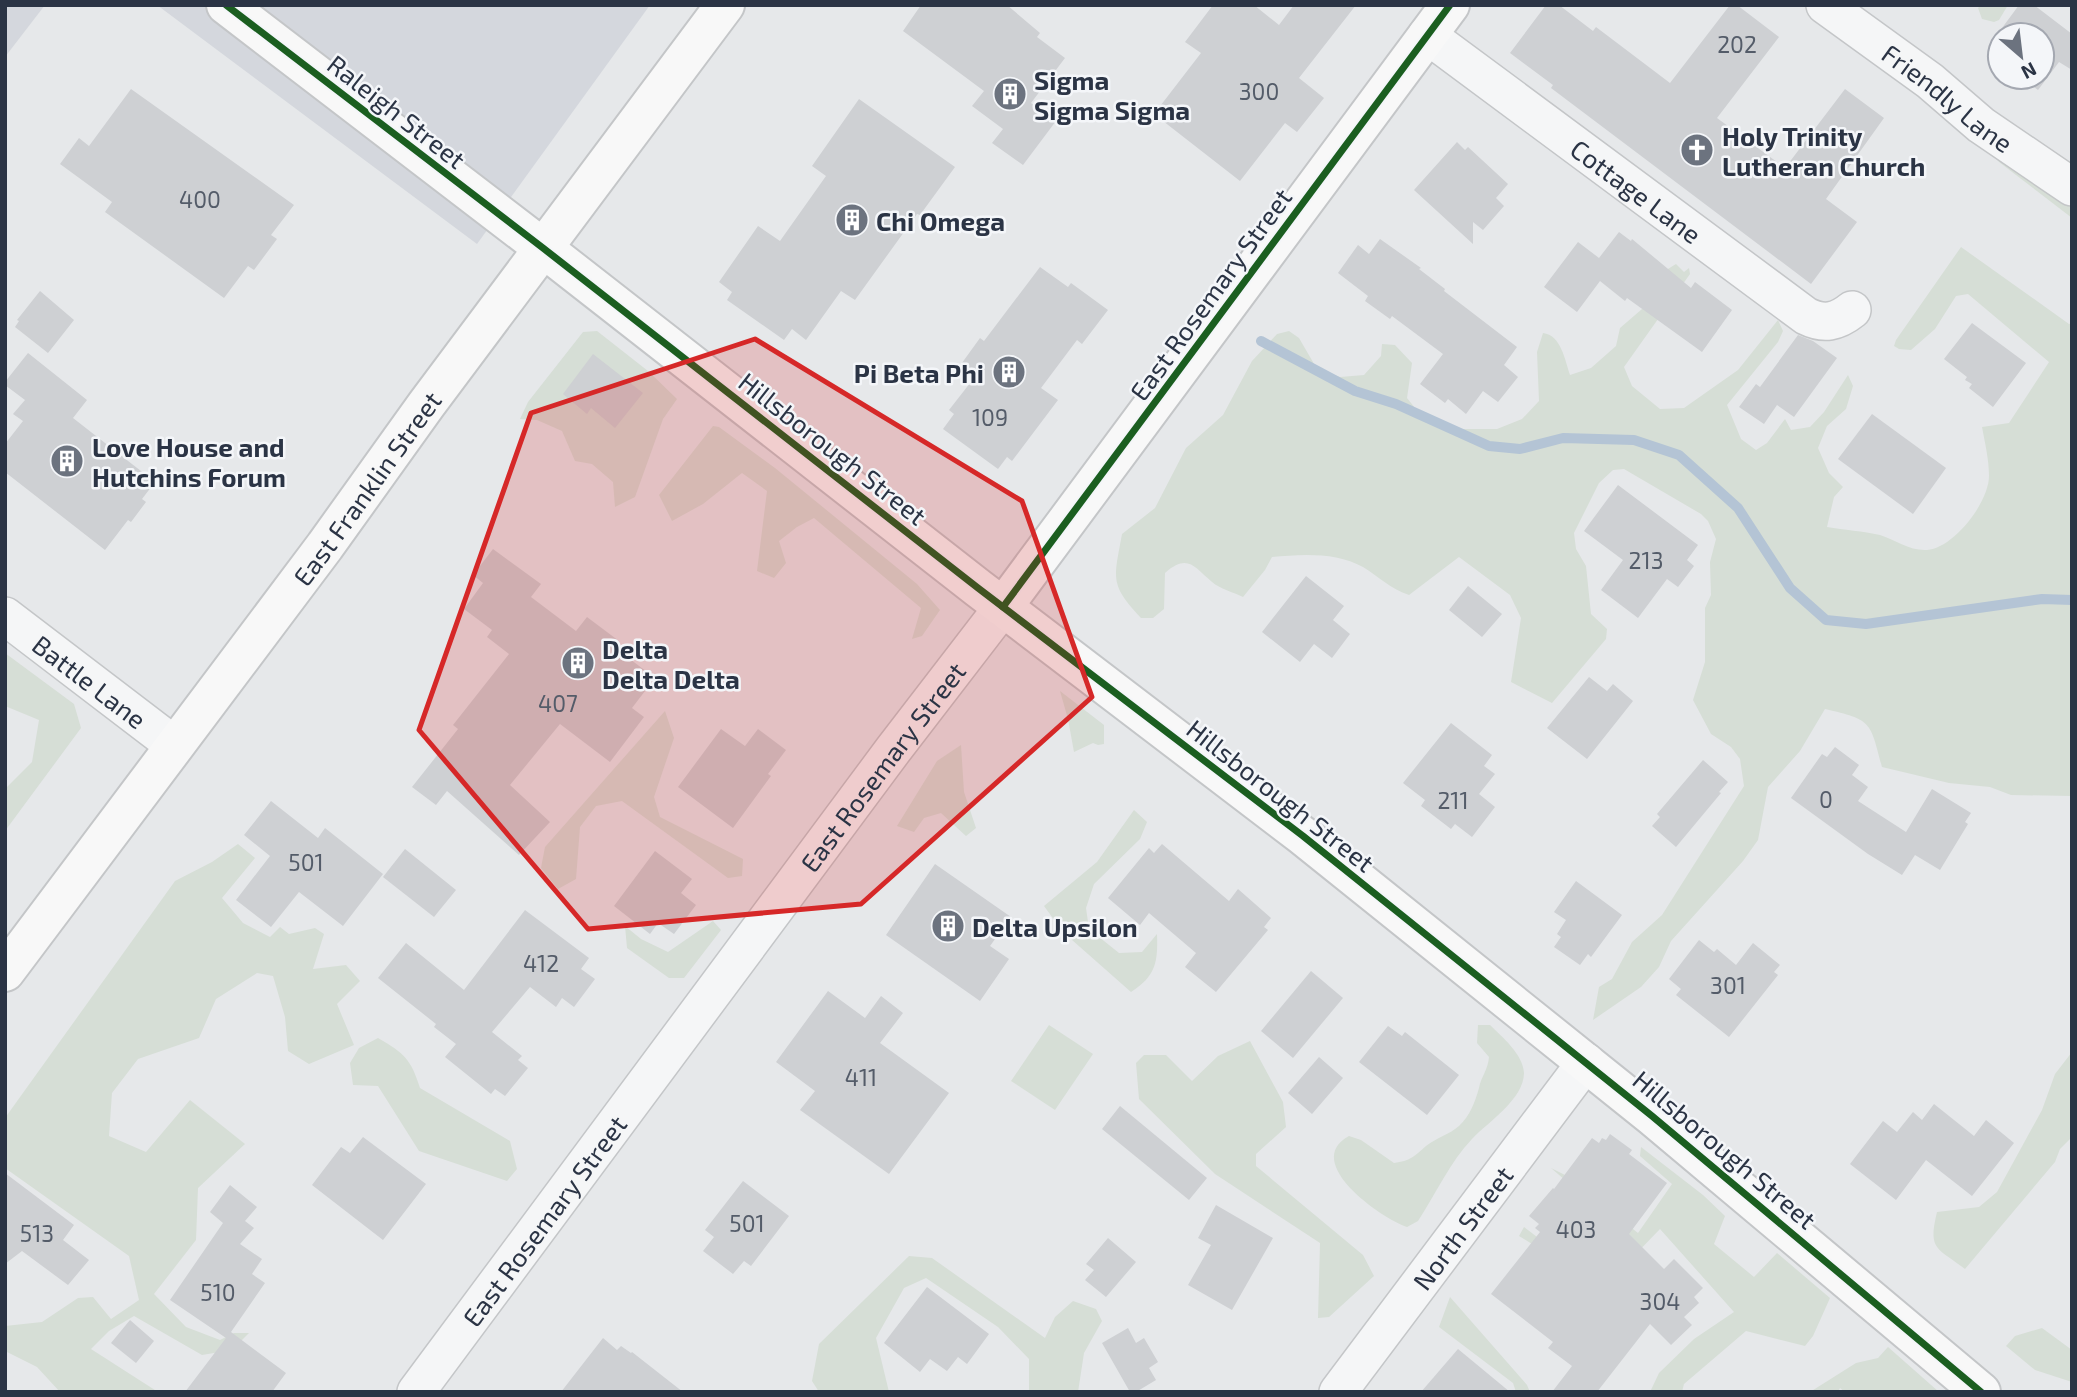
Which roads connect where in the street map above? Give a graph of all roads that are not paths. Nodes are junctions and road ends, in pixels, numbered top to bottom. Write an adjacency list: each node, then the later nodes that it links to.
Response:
1 (226, 5): 7 (street, Raleigh Street)
2 (725, 5): 7 (street, East Franklin Street)
3 (1450, 5): 5 (street, East Rosemary Street)
4 (1825, 5): 6 (street, Friendly Lane)
5 (1427, 35): 8 (street, Cottage Lane); 9 (street, East Rosemary Street)
6 (2072, 187)
7 (543, 248): 9 (street, Hillsborough Street); 11 (street, East Franklin Street)
8 (1852, 310)
9 (1003, 607): 13 (street, Hillsborough Street); 14 (street, East Rosemary Street)
10 (5, 616): 11 (street, Battle Lane)
11 (174, 745): 12 (street, East Franklin Street)
12 (5, 971)
13 (1586, 1062): 15 (street, North Street); 16 (street, Hillsborough Street)
14 (416, 1392)
15 (1338, 1392)
16 (1980, 1392)

